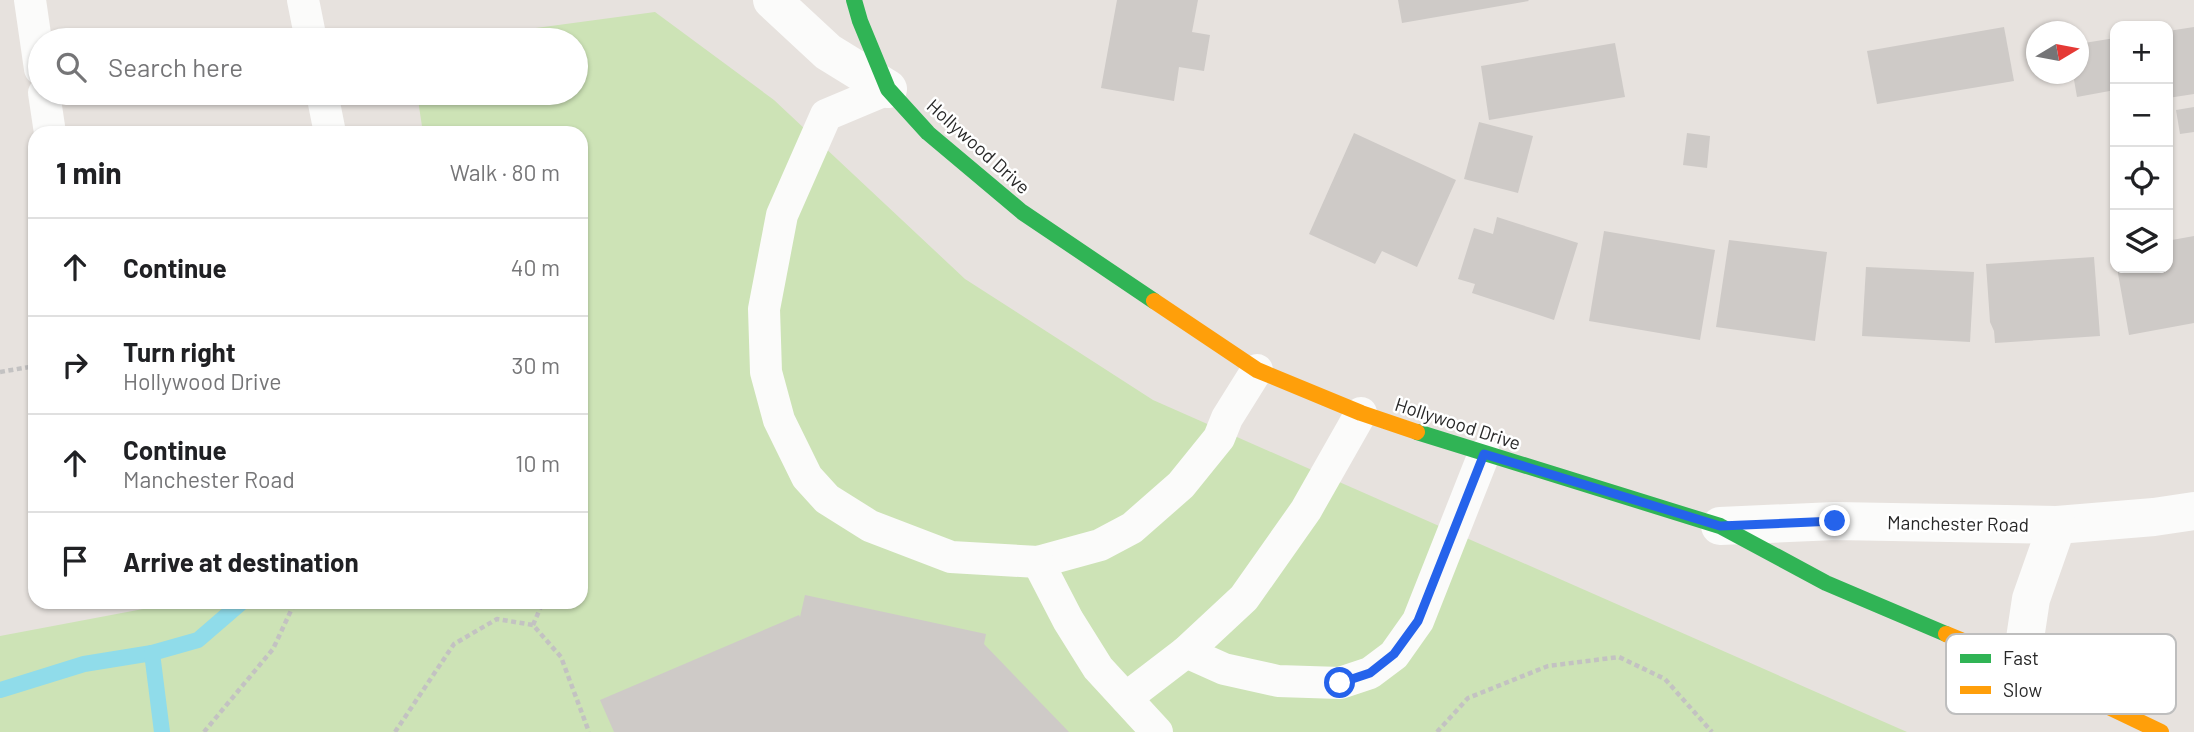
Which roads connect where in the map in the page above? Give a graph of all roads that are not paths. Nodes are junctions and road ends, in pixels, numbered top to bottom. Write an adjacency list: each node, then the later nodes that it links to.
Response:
1 (30, 0): 5 (lane)
2 (303, 0): 6 (lane)
3 (772, 0): 7 (street)
4 (855, 0): 7 (street, Hollywood Drive)
5 (34, 28)
6 (309, 28)
7 (888, 89): 12 (street, Hollywood Drive); 18 (lane)
8 (46, 105): 10 (lane)
9 (324, 105): 11 (lane)
10 (49, 126)
11 (329, 126)
12 (1257, 370): 13 (street, Hollywood Drive); 18 (lane)
13 (1361, 413): 14 (street, Hollywood Drive); 21 (lane)
14 (1484, 454): 17 (street, Hollywood Drive); 21 (lane)
15 (2194, 511): 16 (street, Manchester Road)
16 (2057, 525): 17 (street, Manchester Road); 20 (street)
17 (1720, 526): 19 (street, Hollywood Drive)
18 (1038, 562): 22 (lane)
19 (1947, 634)
20 (2026, 634)
21 (1186, 652): 22 (lane)
22 (1126, 698): 24 (lane)
23 (2123, 714): 25 (street, Hollywood Drive)
24 (1157, 732)
25 (2161, 732)

